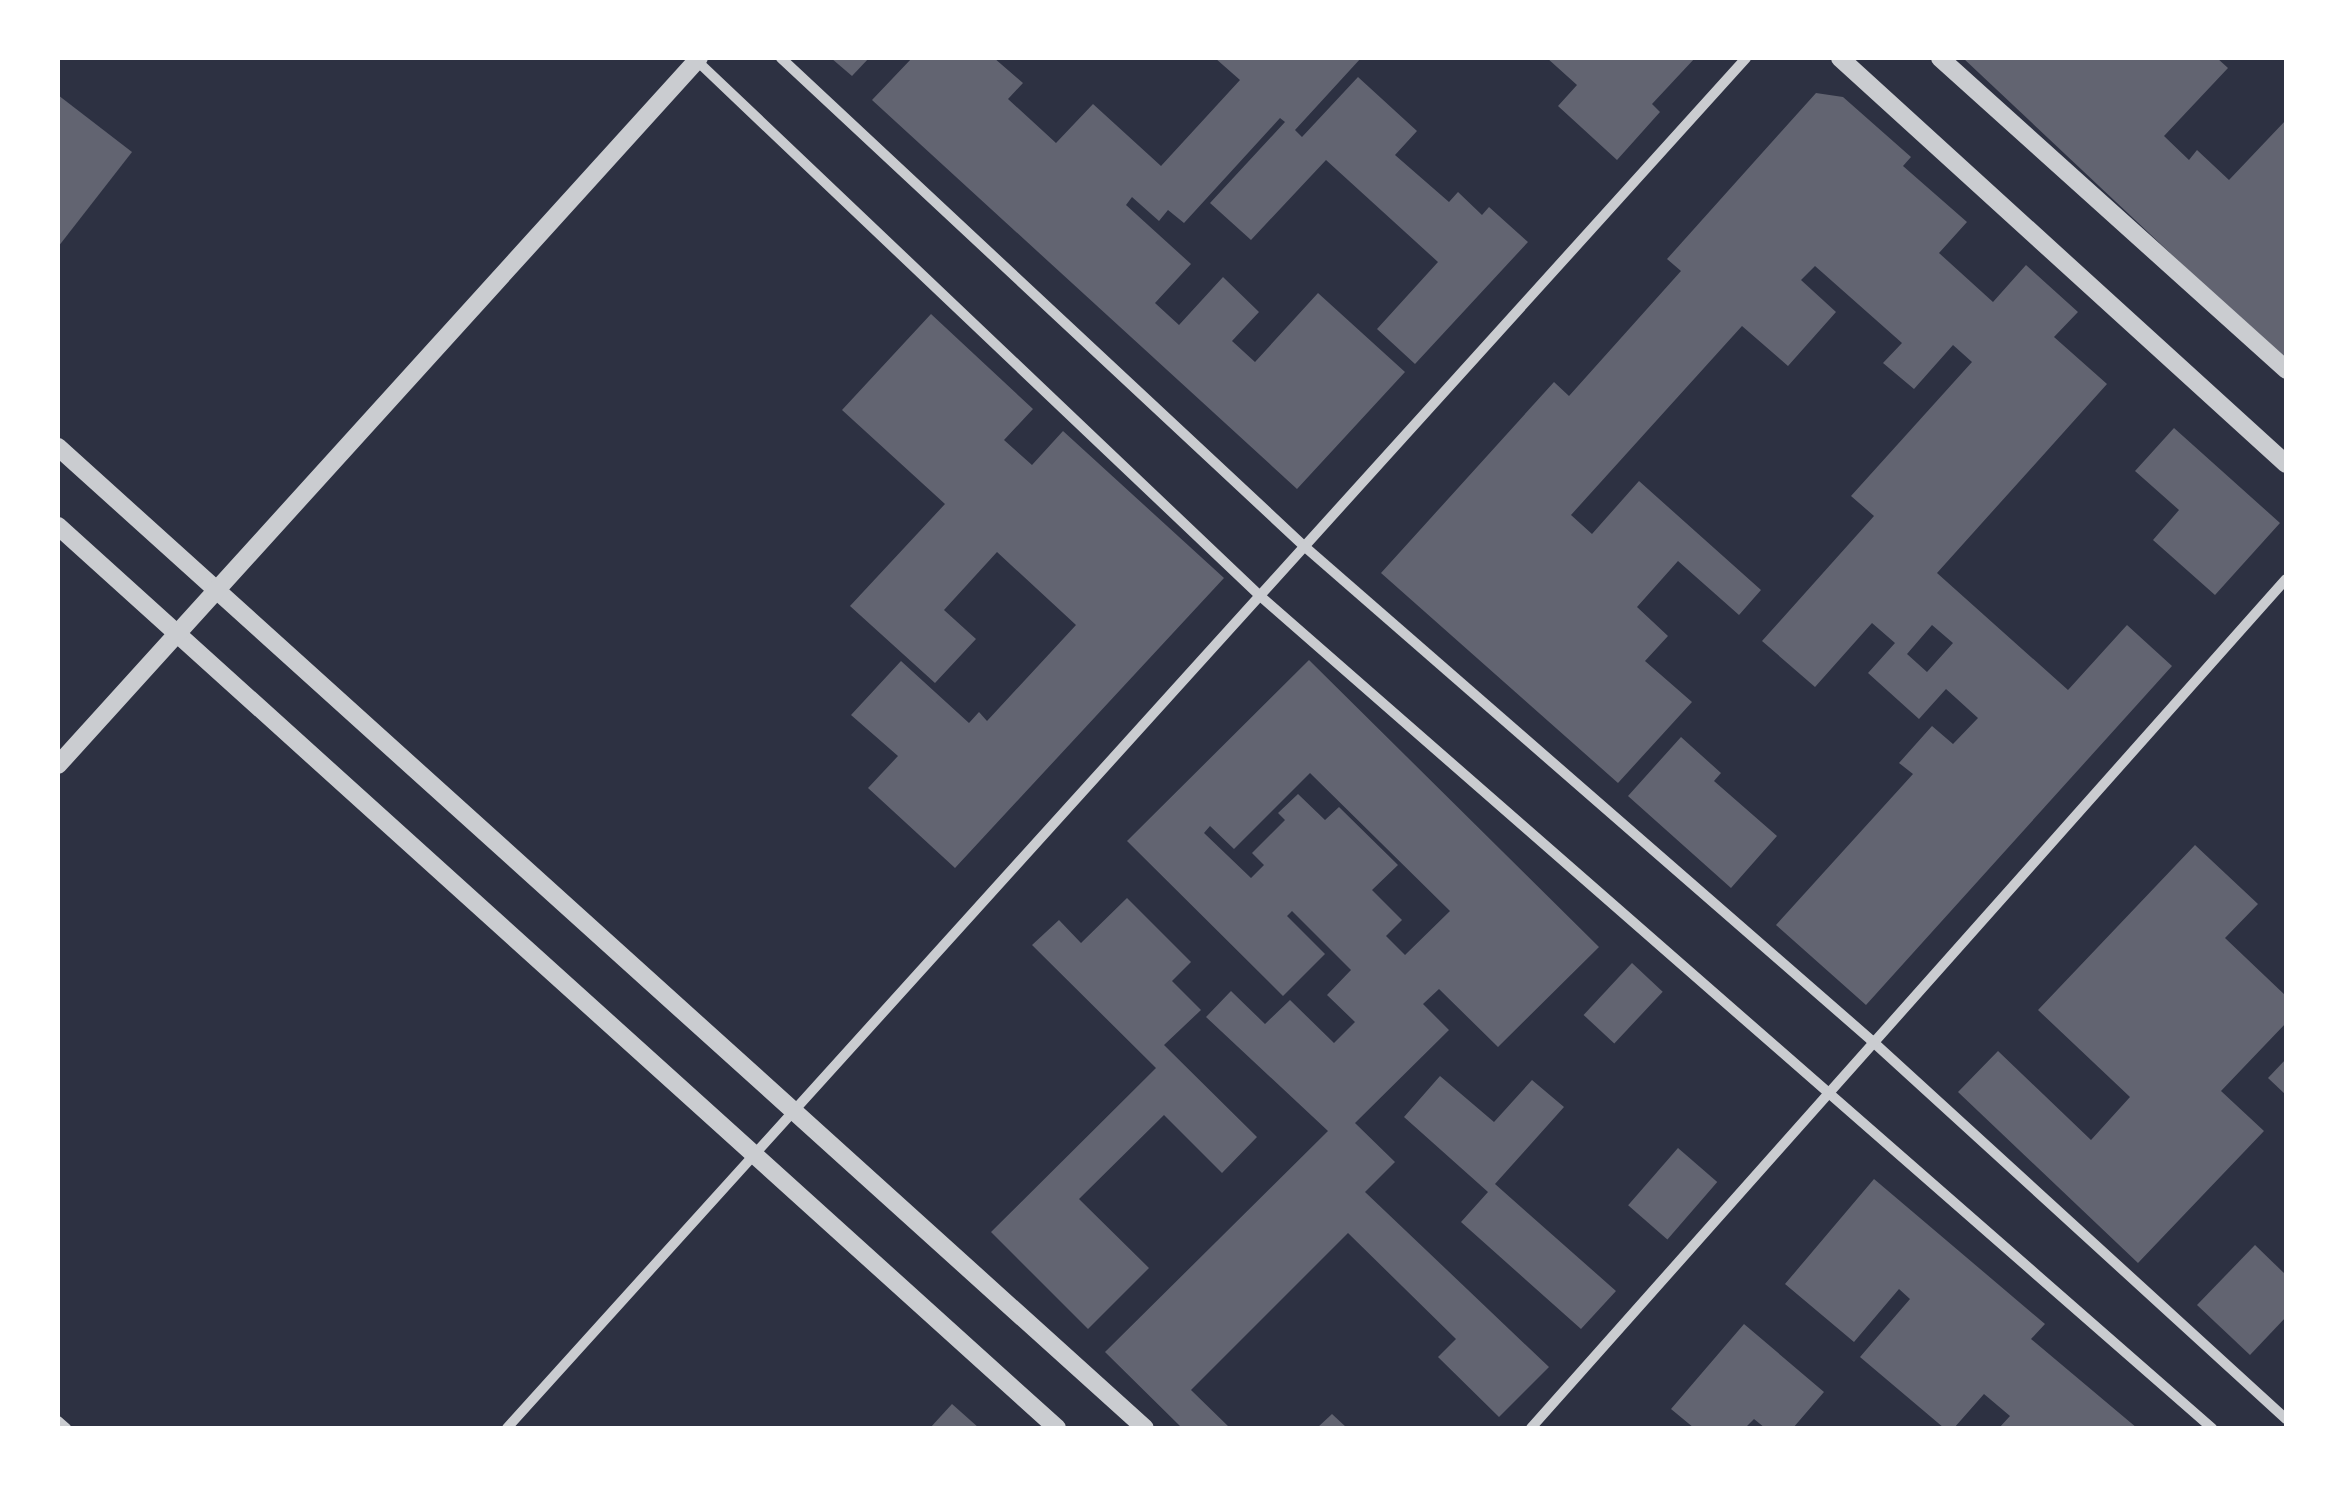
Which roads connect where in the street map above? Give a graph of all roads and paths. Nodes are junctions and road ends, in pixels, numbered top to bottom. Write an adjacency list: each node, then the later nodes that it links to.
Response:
1 (696, 58): 12 (street); 13 (street)
2 (781, 58): 10 (street)
3 (1746, 58): 10 (street)
4 (1840, 58): 8 (street)
5 (1940, 58): 6 (street)
6 (2286, 370)
7 (58, 447): 12 (street)
8 (2286, 464)
9 (58, 526): 14 (street)
10 (1304, 546): 13 (street); 16 (street)
11 (2286, 579): 16 (street)
12 (214, 590): 14 (street); 18 (street)
13 (1260, 595): 17 (street); 18 (street)
14 (174, 633): 15 (street); 19 (street)
15 (58, 764)
16 (1872, 1040): 17 (street); 20 (street)
17 (1827, 1090): 26 (street); 27 (street)
18 (790, 1113): 19 (street); 25 (street)
19 (751, 1156): 23 (street); 24 (street)
20 (2286, 1418)
21 (58, 1421): 22 (street)
22 (66, 1428)
23 (507, 1428)
24 (1057, 1428)
25 (1145, 1428)
26 (1530, 1428)
27 (2212, 1428)

